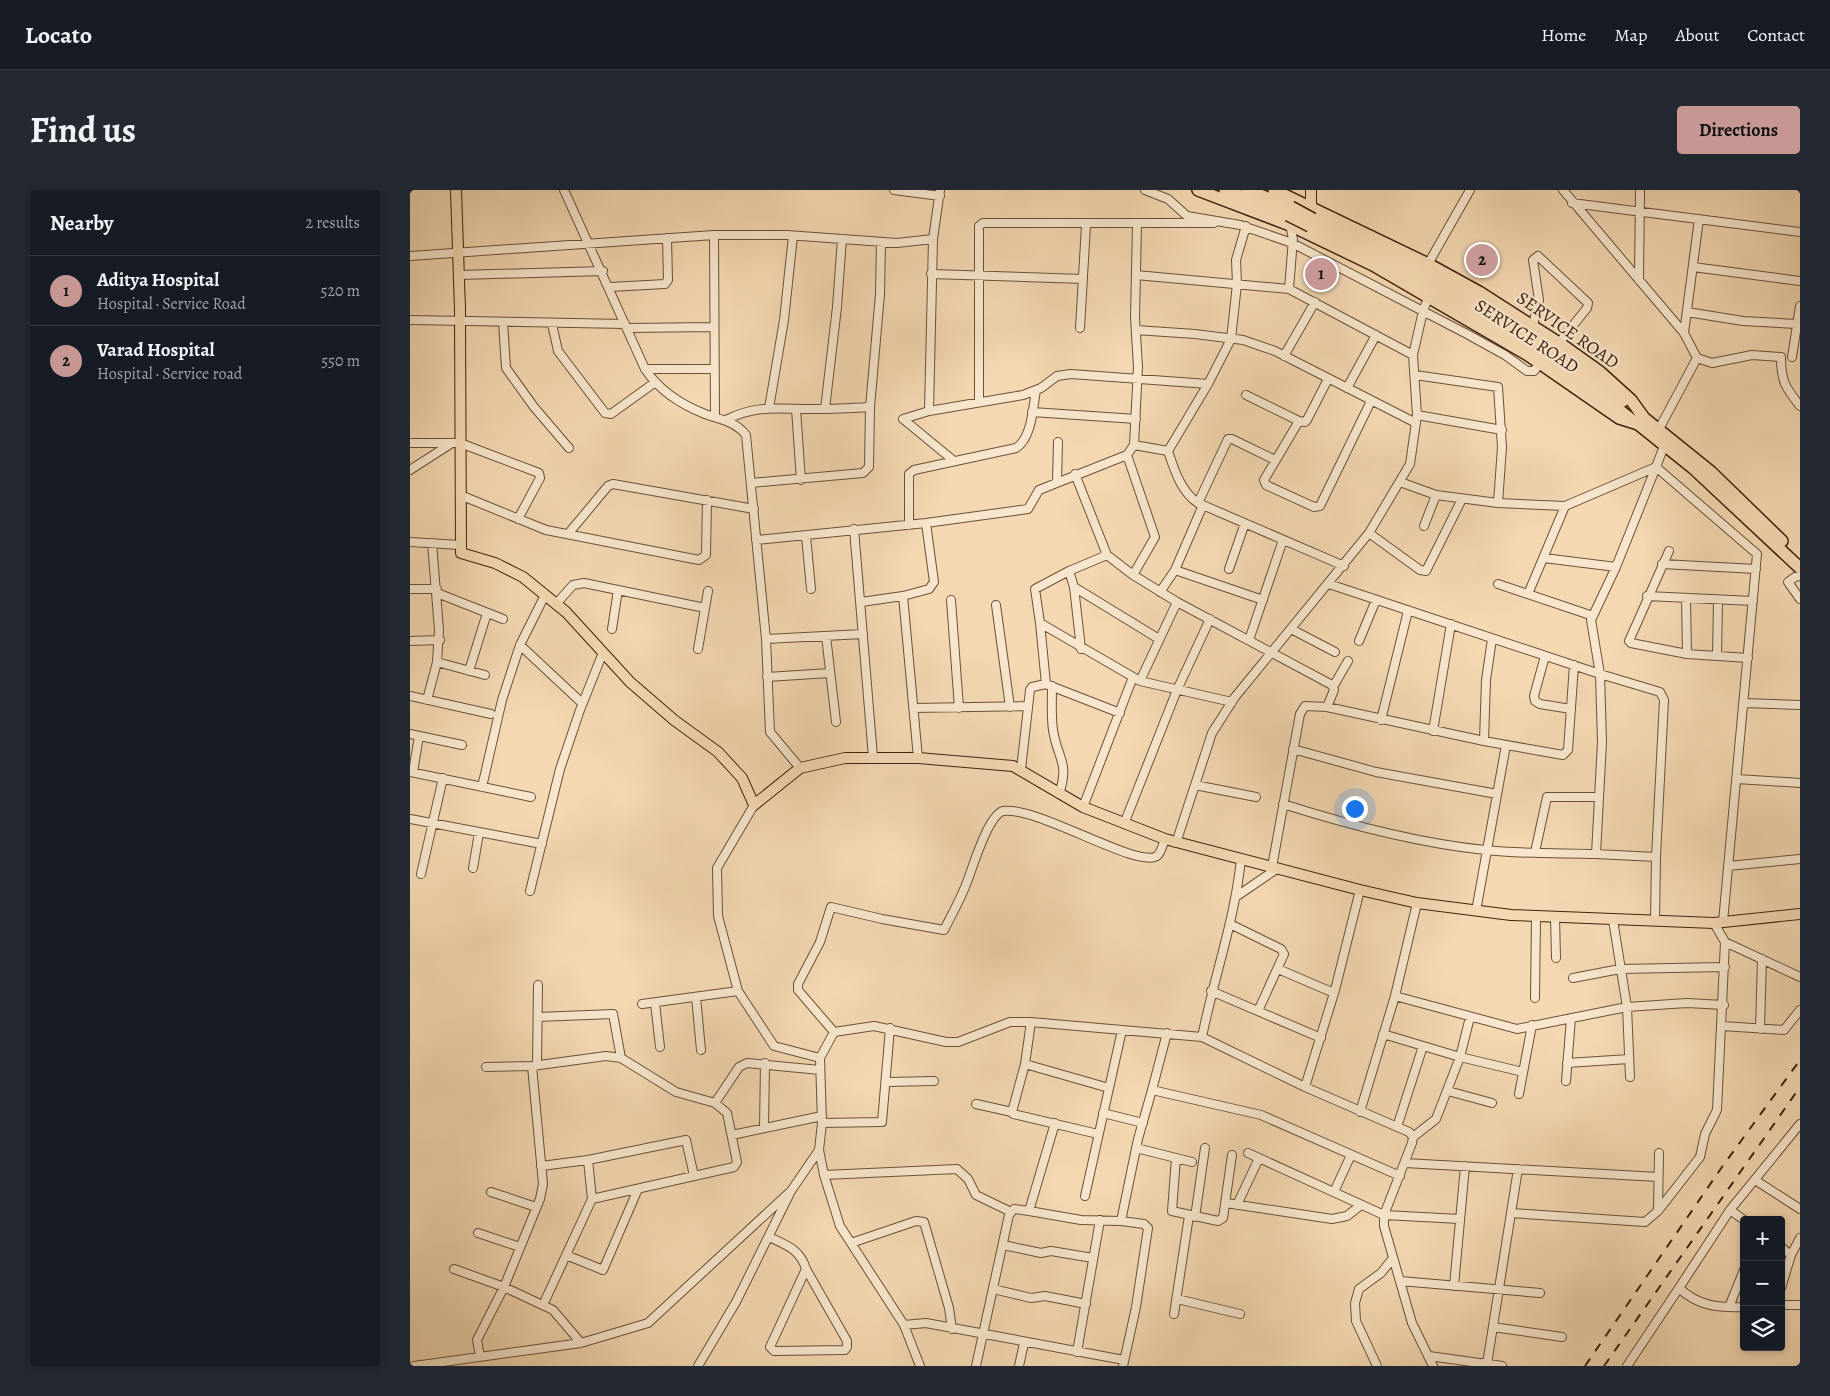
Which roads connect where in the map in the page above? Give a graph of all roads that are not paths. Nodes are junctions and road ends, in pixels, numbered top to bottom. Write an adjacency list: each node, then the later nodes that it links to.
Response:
1 (456, 190): 30 (main road)
2 (564, 190): 29 (street)
3 (894, 190): 12 (street)
4 (1145, 190): 17 (street)
5 (1198, 190): 15 (highway, SERVICE ROAD)
6 (1225, 190): 15 (highway)
7 (1247, 190): 15 (highway)
8 (1274, 190): 15 (highway, SERVICE ROAD)
9 (1563, 190): 13 (street)
10 (1640, 190): 14 (street)
11 (1465, 191): 32 (street)
12 (940, 193): 26 (street)
13 (1572, 203): 14 (street); 40 (street)
14 (1640, 212): 16 (street); 40 (street)
15 (1301, 214): 28 (street); 32 (highway, SERVICE ROAD); 45 (highway, SERVICE ROAD); 94 (highway)
16 (1699, 219): 21 (street); 33 (street)
17 (1221, 222): 19 (street); 20 (street)
18 (1086, 224): 19 (street); 37 (street); 39 (street)
19 (1137, 224): 38 (street)
20 (1246, 226): 28 (street); 42 (street)
21 (1800, 232)
22 (714, 235): 23 (street); 24 (street); 57 (street)
23 (793, 236): 25 (street); 84 (street)
24 (667, 238): 29 (street); 43 (street)
25 (842, 239): 27 (street); 86 (street)
26 (933, 239): 27 (street); 35 (street)
27 (882, 242): 83 (street)
28 (1292, 243): 44 (street); 48 (street)
29 (590, 244): 30 (street); 34 (street)
30 (458, 252): 31 (street); 36 (main road)
31 (410, 256)
32 (1428, 264): 55 (highway, SERVICE ROAD)
33 (1693, 266): 41 (street); 49 (street)
34 (603, 271): 36 (street); 43 (street)
35 (931, 274): 37 (street); 87 (street)
36 (459, 275): 51 (main road)
37 (978, 275): 39 (street); 81 (street)
38 (1136, 275): 42 (street); 59 (street)
39 (1083, 279): 58 (street)
40 (1639, 280): 60 (street)
41 (1800, 281)
42 (1237, 284): 44 (street); 62 (street)
43 (610, 287): 56 (street)
44 (1289, 289): 46 (street)
45 (1429, 296): 48 (street); 69 (highway, SERVICE ROAD)
46 (1315, 302): 61 (street); 65 (street)
47 (1800, 306): 54 (street)
48 (1423, 311): 64 (street); 69 (street)
49 (1687, 312): 54 (street); 60 (street)
50 (410, 320): 51 (street)
51 (460, 322): 52 (street); 99 (main road)
52 (503, 322): 53 (street); 103 (street)
53 (552, 324): 56 (street); 75 (street)
54 (1797, 324): 67 (street)
55 (1533, 325): 63 (highway, SERVICE ROAD); 63 (street)
56 (626, 326): 57 (street); 71 (street)
57 (714, 327): 70 (street)
58 (1080, 328)
59 (1136, 330): 62 (street); 73 (street)
60 (1684, 333): 68 (street)
61 (1376, 335): 64 (street); 77 (street)
62 (1231, 339): 65 (street); 76 (street)
63 (1559, 343): 94 (highway, SERVICE ROAD)
64 (1413, 355): 72 (street)
65 (1284, 356): 74 (street)
66 (1781, 357): 67 (street); 68 (street); 82 (street)
67 (1796, 357)
68 (1696, 358): 96 (street)
69 (1540, 363): 94 (highway, SERVICE ROAD)
70 (714, 369): 71 (street); 90 (street)
71 (645, 370): 75 (street)
72 (1416, 375): 89 (street); 97 (street)
73 (1138, 378): 76 (street); 78 (street); 91 (street)
74 (1328, 379): 77 (street); 93 (street)
75 (654, 383): 90 (street)
76 (1208, 384): 104 (street)
77 (1347, 388): 80 (street)
78 (1036, 390): 81 (street); 88 (street)
79 (1246, 394): 93 (street)
80 (1371, 401): 95 (street); 106 (street)
81 (979, 402): 87 (street)
82 (1800, 406)
83 (870, 407): 86 (street); 111 (street)
84 (769, 408): 85 (street); 92 (street)
85 (796, 409): 86 (street); 111 (street)
86 (825, 409)
87 (929, 411): 107 (street)
88 (1032, 412): 91 (street); 107 (street)
89 (1417, 414): 95 (street); 97 (street)
90 (715, 417): 92 (street)
91 (1136, 419): 101 (street)
92 (726, 420): 114 (street)
93 (1299, 421): 106 (street)
94 (1641, 421): 96 (highway, SERVICE ROAD); 102 (highway, SERVICE ROAD)
95 (1416, 423): 113 (street)
96 (1659, 429): 139 (highway, SERVICE ROAD)
97 (1502, 430): 119 (street)
98 (1058, 442): 112 (street)
99 (456, 443): 100 (street); 109 (street); 115 (main road); 123 (street)
100 (410, 444)
101 (1134, 445): 104 (street); 105 (street)
102 (1664, 446): 108 (street); 148 (highway, SERVICE ROAD)
103 (569, 448)
104 (1168, 451): 120 (street)
105 (1127, 455): 110 (street); 149 (street)
106 (1275, 460): 120 (street)
107 (954, 461): 126 (street)
108 (1656, 467): 121 (street); 143 (street); 145 (street)
109 (410, 470)
110 (1075, 474): 112 (street); 138 (street)
111 (801, 480): 114 (street)
112 (1057, 482): 124 (street)
113 (1400, 482): 116 (street); 129 (street)
114 (750, 483): 122 (street)
115 (460, 495): 123 (street); 136 (main road)
116 (1436, 495): 117 (street); 127 (street)
117 (1462, 499): 119 (street); 129 (street)
118 (707, 500): 122 (street); 130 (street); 130 (street)
119 (1498, 503): 121 (street)
120 (1200, 504): 125 (street); 146 (street)
121 (1566, 506): 140 (street)
122 (754, 509): 132 (street)
123 (518, 519): 130 (street)
124 (926, 523): 126 (street); 161 (street)
125 (1245, 523): 133 (street); 144 (street)
126 (909, 525): 128 (street)
127 (1424, 526)
128 (854, 530): 131 (street); 170 (street)
129 (1369, 533): 142 (street)
130 (568, 534)
131 (806, 536): 132 (street); 154 (street)
132 (756, 540): 186 (street)
133 (1283, 540): 142 (street); 166 (street)
134 (410, 542): 135 (street)
135 (432, 543): 136 (street); 156 (street)
136 (460, 544): 160 (main road)
137 (1669, 551): 141 (street)
138 (1107, 555): 147 (street); 149 (street)
139 (1800, 557)
140 (1544, 558): 143 (street); 159 (street)
141 (1662, 564): 145 (street); 162 (street)
142 (1344, 566): 150 (street)
143 (1616, 567): 177 (street)
144 (1229, 569)
145 (1756, 569): 169 (street)
146 (1175, 570): 158 (street); 166 (street)
147 (1069, 571): 152 (street); 180 (street)
148 (1799, 572): 164 (street)
149 (1133, 575): 158 (street)
150 (1329, 584): 167 (street); 183 (street)
151 (1498, 584): 159 (street)
152 (1074, 587): 187 (street); 195 (street)
153 (410, 589): 156 (street)
154 (811, 589)
155 (618, 590): 172 (street); 174 (street); 182 (street)
156 (437, 591): 176 (street); 191 (street)
157 (708, 591): 174 (street)
158 (1160, 592): 171 (street)
159 (1528, 594): 177 (street)
160 (545, 595): 172 (main road); 193 (street)
161 (903, 596): 170 (street); 224 (street)
162 (1647, 596): 163 (street); 198 (street)
163 (1686, 598): 168 (street); 198 (street)
164 (1800, 599)
165 (951, 600): 225 (street)
166 (1263, 600): 189 (street)
167 (1376, 600): 175 (street); 192 (street)
168 (1718, 600): 169 (street); 201 (street)
169 (1753, 601): 202 (street)
170 (861, 602): 184 (street)
171 (1177, 602): 179 (street); 187 (street)
172 (556, 604): 199 (main road)
173 (996, 605): 222 (street)
174 (705, 608): 194 (street)
175 (1408, 611): 181 (street); 229 (street)
176 (488, 613): 178 (street); 206 (street)
177 (1593, 616): 208 (street)
178 (503, 619)
179 (1210, 619): 189 (street); 214 (street)
180 (1040, 623): 195 (street); 212 (street)
181 (1451, 624): 188 (street); 231 (street)
182 (612, 629)
183 (1291, 629): 196 (street); 197 (street)
184 (863, 634): 185 (street); 238 (street)
185 (826, 636): 186 (street); 207 (street)
186 (766, 639): 210 (street)
187 (1159, 639): 211 (street)
188 (1492, 639): 200 (street); 234 (street)
189 (1249, 640): 197 (street)
190 (410, 641): 191 (street)
191 (439, 641): 204 (street)
192 (1359, 641)
193 (520, 645): 218 (street); 247 (street)
194 (698, 649)
195 (1081, 649): 211 (street)
196 (1335, 652)
197 (1272, 653): 213 (street); 217 (street)
198 (1687, 654): 201 (street)
199 (602, 655): 218 (street); 254 (main road)
200 (1545, 656): 205 (street); 226 (street)
201 (1717, 656): 202 (street)
202 (1748, 658): 219 (street)
203 (1348, 661): 213 (street)
204 (437, 662): 206 (street); 216 (street)
205 (1574, 665): 208 (street); 226 (street)
206 (469, 671): 209 (street)
207 (830, 673): 210 (street); 230 (street)
208 (1600, 674): 252 (street); 266 (street)
209 (485, 675)
210 (768, 678): 240 (street)
211 (1137, 678): 214 (street); 227 (street)
212 (1049, 685): 221 (street); 227 (street); 248 (street)
213 (1333, 687): 223 (street)
214 (1178, 690): 217 (street); 258 (street)
215 (410, 696): 216 (street)
216 (427, 700): 228 (street)
217 (1232, 702): 246 (street)
218 (582, 703): 262 (street)
219 (1744, 703): 220 (street); 244 (street)
220 (1800, 705)
221 (1028, 706): 222 (street); 241 (street)
222 (1010, 707): 225 (street)
223 (1327, 707): 229 (street); 237 (street)
224 (913, 708): 225 (street); 239 (street)
225 (959, 708)
226 (1571, 709): 236 (street)
227 (1120, 713): 255 (street)
228 (491, 714)
229 (1381, 720): 231 (street)
230 (836, 722)
231 (1433, 731): 234 (street)
232 (410, 734): 233 (street)
233 (419, 736): 235 (street); 242 (street)
234 (1484, 741): 236 (street)
235 (462, 745)
236 (1506, 745): 249 (street)
237 (1293, 749): 249 (street); 253 (street)
238 (874, 757): 239 (main road); 240 (main road)
239 (918, 758): 241 (main road)
240 (800, 768): 254 (main road)
241 (1021, 769): 248 (main road)
242 (411, 772): 243 (street)
243 (443, 778): 247 (street); 257 (street)
244 (1737, 779): 245 (street); 269 (street)
245 (1800, 783)
246 (1195, 785): 251 (street); 261 (street)
247 (482, 787): 250 (street)
248 (1058, 794): 255 (main road)
249 (1497, 794): 263 (street)
250 (531, 797)
251 (1256, 797)
252 (1599, 797): 264 (street); 265 (street)
253 (1284, 804): 263 (street); 271 (street)
254 (754, 805): 294 (street)
255 (1084, 807): 258 (main road)
256 (410, 820): 257 (street)
257 (433, 824): 259 (street); 272 (street)
258 (1124, 824): 260 (main road)
259 (479, 833): 262 (street); 270 (street)
260 (1166, 839): 261 (main road); 315 (street)
261 (1176, 843): 267 (main road)
262 (542, 844): 274 (street)
263 (1487, 850): 264 (street); 277 (street)
264 (1535, 852): 265 (street)
265 (1596, 854): 266 (street)
266 (1656, 857): 282 (street)
267 (1242, 859): 271 (main road); 275 (street)
268 (1800, 859): 269 (street)
269 (1728, 866): 283 (street)
270 (473, 868)
271 (1275, 868): 273 (main road); 275 (street)
272 (421, 874)
273 (1360, 890): 276 (main road); 296 (street)
274 (530, 891)
275 (1237, 896): 284 (street)
276 (1417, 903): 277 (main road); 297 (street)
277 (1476, 911): 279 (main road)
278 (1800, 914): 283 (main road)
279 (1536, 916): 280 (main road); 299 (street)
280 (1555, 917): 281 (main road); 286 (street)
281 (1612, 920): 282 (main road); 290 (street)
282 (1655, 921): 283 (main road)
283 (1719, 923): 285 (street)
284 (1230, 924): 289 (street); 295 (street)
285 (1725, 942): 287 (street); 288 (street)
286 (1556, 958)
287 (1762, 960): 291 (street); 313 (street)
288 (1725, 967): 290 (street); 302 (street)
289 (1278, 969): 296 (street); 305 (street)
290 (1620, 969): 292 (street); 303 (street)
291 (1800, 977)
292 (1573, 978)
293 (538, 985): 306 (street)
294 (738, 991): 298 (street); 325 (street)
295 (1211, 991): 305 (street); 318 (street)
296 (1334, 993): 319 (street)
297 (1395, 996): 307 (street); 317 (street)
298 (696, 997): 300 (street); 322 (street)
299 (1535, 998)
300 (655, 1003): 301 (street); 321 (street)
301 (642, 1004)
302 (1724, 1005): 303 (street); 311 (street)
303 (1627, 1007): 308 (street); 326 (street)
304 (1800, 1010): 313 (street)
305 (1258, 1011): 319 (street)
306 (538, 1017): 324 (street); 330 (street)
307 (1470, 1017): 310 (street); 323 (street)
308 (1571, 1018): 310 (street); 328 (street)
309 (1031, 1022): 312 (street); 314 (street); 329 (street)
310 (1532, 1025): 333 (street)
311 (1722, 1026): 313 (street); 391 (street)
312 (890, 1028): 315 (street); 337 (street)
313 (1760, 1029)
314 (1122, 1030): 316 (street); 339 (street)
315 (834, 1032): 325 (street)
316 (1167, 1033): 318 (street); 340 (street)
317 (1383, 1034): 320 (street); 347 (street)
318 (1202, 1037): 338 (street)
319 (1321, 1038): 338 (street)
320 (1423, 1046): 323 (street); 353 (street)
321 (660, 1047)
322 (700, 1050)
323 (1460, 1057): 333 (street); 341 (street)
324 (621, 1058): 330 (street); 344 (street)
325 (820, 1058): 332 (street)
326 (1630, 1059): 328 (street); 334 (street)
327 (765, 1063): 332 (street); 344 (street); 354 (street)
328 (1567, 1063): 336 (street)
329 (1025, 1064): 339 (street); 346 (street)
330 (535, 1066): 331 (street); 370 (street)
331 (486, 1067)
332 (820, 1070): 349 (street)
333 (1523, 1072): 342 (street)
334 (1630, 1077)
335 (934, 1080): 337 (street)
336 (1566, 1081)
337 (887, 1082): 349 (street)
338 (1305, 1087): 347 (street)
339 (1109, 1088): 348 (street)
340 (1152, 1090): 351 (street); 364 (street)
341 (1448, 1091): 343 (street); 357 (street)
342 (1519, 1094)
343 (1492, 1102)
344 (715, 1103): 356 (street)
345 (976, 1104): 346 (street)
346 (1012, 1112): 350 (street)
347 (1360, 1112): 353 (street)
348 (1103, 1113): 351 (street); 355 (street)
349 (822, 1120): 354 (street); 360 (street)
350 (1055, 1123): 355 (street); 390 (street)
351 (1143, 1123): 358 (street)
352 (1800, 1124): 377 (street)
353 (1397, 1127): 357 (street)
354 (764, 1128): 356 (street)
355 (1098, 1134): 382 (street)
356 (732, 1135): 374 (street)
357 (1413, 1137): 369 (street)
358 (1136, 1148): 365 (street); 399 (street)
359 (1205, 1148): 395 (street)
360 (819, 1150): 373 (street); 380 (street)
361 (1248, 1153): 366 (street)
362 (1659, 1153): 376 (street)
363 (1232, 1155): 384 (street)
364 (1351, 1155): 375 (street); 381 (street)
365 (1176, 1158): 368 (street); 395 (street)
366 (1259, 1158): 381 (street); 385 (street)
367 (588, 1160): 370 (street); 374 (street); 383 (street)
368 (1192, 1162)
369 (1405, 1163): 371 (street); 375 (street)
370 (541, 1166): 387 (street)
371 (1465, 1166): 372 (street); 397 (street)
372 (1518, 1169): 376 (street); 393 (street)
373 (824, 1175): 392 (street); 403 (street)
374 (694, 1176): 378 (street)
375 (1400, 1176): 394 (street)
376 (1658, 1177): 391 (street)
377 (1755, 1180): 388 (street); 389 (street)
378 (638, 1189): 383 (street); 407 (street)
379 (491, 1192): 387 (street)
380 (791, 1192): 401 (street); 436 (street)
381 (1334, 1192): 386 (street)
382 (1085, 1196)
383 (592, 1200): 407 (street)
384 (1226, 1203): 385 (street); 395 (street)
385 (1237, 1205): 386 (street)
386 (1362, 1205): 394 (street)
387 (536, 1207): 405 (street)
388 (1730, 1210): 396 (street); 418 (street)
389 (1800, 1210)
390 (1029, 1211): 392 (street); 398 (street)
391 (1658, 1211): 393 (street)
392 (1011, 1212): 404 (street)
393 (1511, 1213): 420 (street)
394 (1384, 1215): 397 (street); 410 (street)
395 (1192, 1216): 422 (street)
396 (1740, 1217)
397 (1460, 1219): 416 (street)
398 (1100, 1220): 399 (street); 409 (street)
399 (1121, 1221): 441 (street)
400 (478, 1233): 405 (street)
401 (768, 1237): 412 (street); 444 (street)
402 (1800, 1238): 408 (street)
403 (851, 1243): 431 (street); 433 (street)
404 (1003, 1245): 409 (street); 419 (street)
405 (520, 1248): 417 (street)
406 (1785, 1250): 408 (street)
407 (566, 1255): 425 (street)
408 (1792, 1255): 413 (street)
409 (1094, 1258): 423 (street)
410 (1394, 1258): 415 (street); 448 (street)
411 (454, 1269): 417 (street)
412 (806, 1269): 412 (street)
413 (1785, 1276)
414 (1740, 1280): 427 (street)
415 (1400, 1282): 416 (street); 439 (street)
416 (1454, 1286): 420 (street)
417 (504, 1287): 425 (street); 440 (street)
418 (1679, 1288): 427 (street); 451 (street)
419 (994, 1290): 423 (street); 434 (street)
420 (1498, 1290): 421 (street); 432 (street)
421 (1540, 1293)
422 (1176, 1299): 429 (street); 430 (street)
423 (1086, 1304): 438 (street)
424 (1800, 1304): 426 (street)
425 (543, 1305): 436 (street)
426 (1785, 1305)
427 (1729, 1307): 428 (street)
428 (1740, 1307)
429 (1174, 1314)
430 (1240, 1314)
431 (904, 1325): 433 (street); 445 (street)
432 (1493, 1327): 435 (street); 442 (street)
433 (952, 1329): 434 (street)
434 (983, 1335): 437 (street); 446 (street)
435 (1562, 1337)
436 (581, 1343): 440 (street)
437 (1024, 1343): 438 (street); 447 (street)
438 (1077, 1352): 441 (street)
439 (1429, 1356): 442 (street); 449 (street)
440 (480, 1357): 443 (street)
441 (1124, 1363)
442 (1481, 1364): 450 (street)
443 (414, 1366)
444 (698, 1366)
445 (920, 1366)
446 (976, 1366)
447 (1019, 1366)
448 (1377, 1366)
449 (1433, 1366)
450 (1502, 1366)
451 (1627, 1366)

